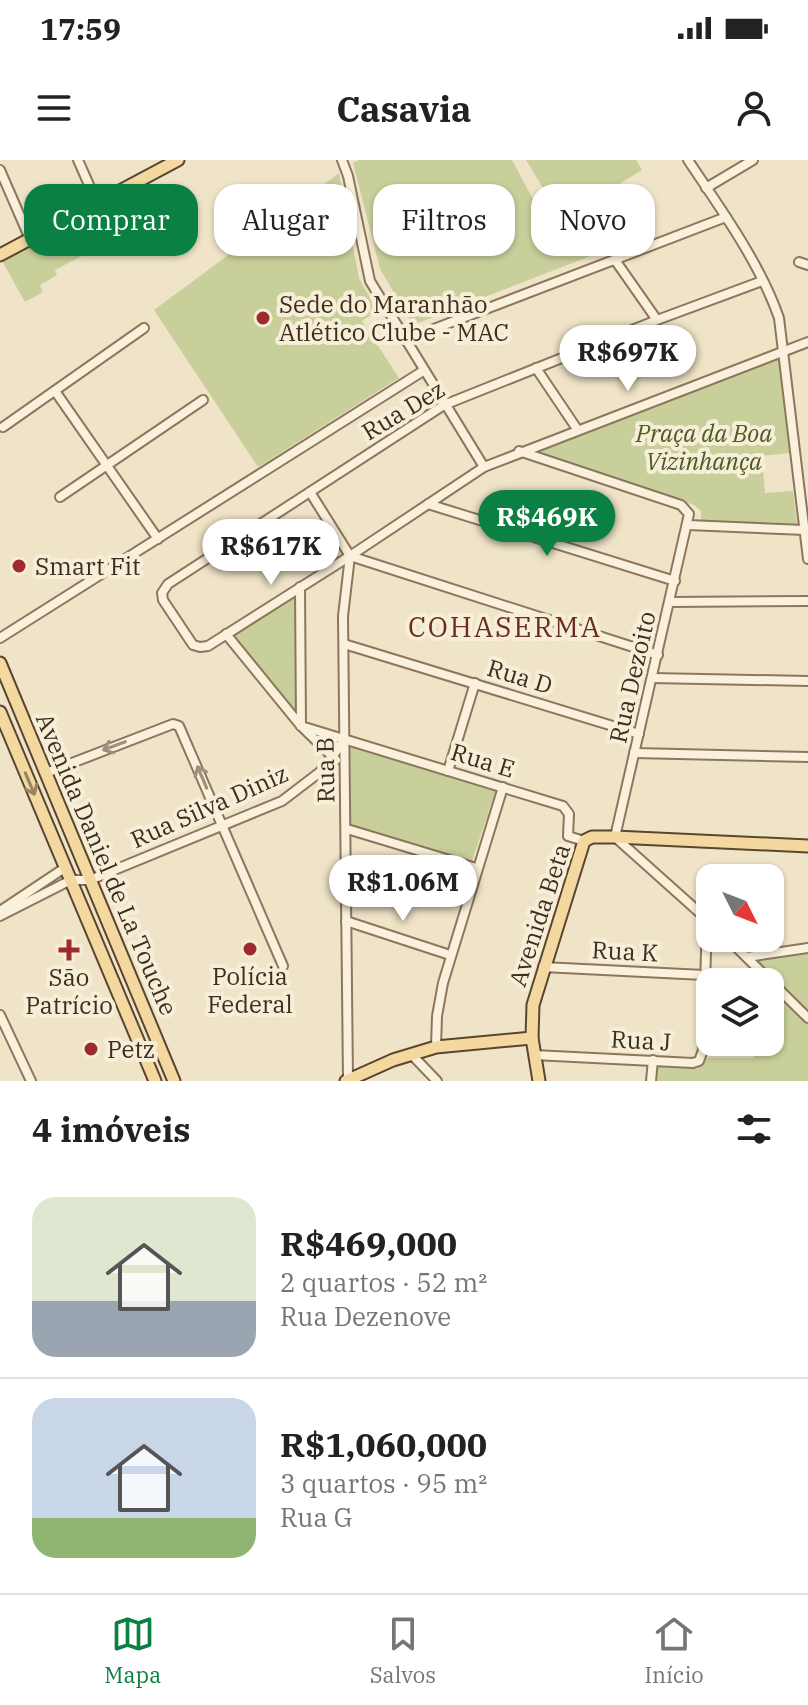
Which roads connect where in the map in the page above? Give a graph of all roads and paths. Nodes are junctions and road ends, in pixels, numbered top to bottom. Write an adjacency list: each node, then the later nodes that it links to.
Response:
1 (78, 160): 8 (street)
2 (178, 160): 6 (main road)
3 (342, 160): 19 (street)
4 (688, 160): 10 (street)
5 (753, 160): 10 (street)
6 (162, 164): 9 (main road)
7 (0, 170): 12 (street)
8 (89, 184)
9 (129, 184)
10 (706, 188): 11 (street)
11 (726, 217): 15 (street); 16 (street)
12 (24, 225)
13 (24, 242): 14 (main road)
14 (0, 255)
15 (615, 260): 17 (street); 19 (street)
16 (762, 281): 17 (street, Rua Dez); 21 (street)
17 (657, 320): 22 (street, Rua Dez)
18 (144, 328): 24 (street)
19 (405, 340): 23 (street)
20 (808, 342): 21 (street)
21 (785, 351): 28 (street); 36 (street)
22 (536, 368): 26 (street, Rua Dez); 28 (street)
23 (423, 371): 26 (street); 37 (street)
24 (55, 391): 27 (street); 30 (street)
25 (203, 400): 30 (street)
26 (444, 405): 31 (street); 32 (street, Rua Dez)
27 (3, 427)
28 (577, 429): 29 (street)
29 (519, 451): 31 (street); 35 (street)
30 (107, 465): 33 (street); 37 (street)
31 (484, 467): 34 (street)
32 (310, 492): 38 (street); 44 (street, Rua Dez)
33 (60, 497)
34 (428, 504): 38 (street); 40 (street)
35 (688, 525): 36 (street); 40 (street, Rua Dezoito)
36 (805, 530): 39 (street)
37 (158, 539): 45 (street)
38 (350, 556): 41 (street); 46 (street, Rua B); 47 (street)
39 (808, 559)
40 (675, 581): 43 (street, Rua Dezoito)
41 (300, 587): 44 (street); 53 (street)
42 (808, 601): 43 (street)
43 (670, 602): 47 (street, Rua Dezoito)
44 (226, 634): 53 (street)
45 (0, 638)
46 (344, 644): 51 (street, Rua D); 55 (street, Rua B)
47 (658, 655): 49 (street, Rua Dezoito)
48 (0, 663): 61 (main road, Avenida Daniel de La Touche)
49 (652, 678): 50 (street); 54 (street, Rua Dezoito)
50 (808, 681)
51 (475, 683): 54 (street, Rua D); 60 (street)
52 (0, 712): 69 (main road, Avenida Daniel de La Touche, one-way to 69)
53 (301, 726): 55 (street, Rua E); 58 (street)
54 (639, 734): 56 (street, Rua Dezoito)
55 (345, 740): 58 (street, Rua Silva Diniz); 59 (street, Rua B); 60 (street, Rua E)
56 (634, 753): 57 (street); 65 (street, Rua Dezoito)
57 (808, 757)
58 (333, 758): 59 (street); 63 (street, Rua Silva Diniz)
59 (345, 769): 64 (street, Rua B)
60 (448, 771): 62 (street, Rua E)
61 (46, 773): 63 (street, one-way to 61); 68 (main road, Avenida Daniel de La Touche)
62 (503, 787): 66 (street, Rua E); 70 (street)
63 (223, 826): 72 (street, Rua Silva Diniz); 80 (street)
64 (347, 829): 70 (street); 75 (street, Rua B)
65 (615, 837): 66 (main road, Avenida Beta); 67 (main road, Avenida Beta); 73 (street)
66 (584, 841): 81 (main road, Avenida Beta)
67 (808, 846)
68 (83, 862): 71 (main road); 72 (main road, Avenida Daniel de La Touche)
69 (66, 867): 71 (main road, Avenida Daniel de La Touche); 74 (street)
70 (476, 868): 78 (street)
71 (71, 880): 72 (street, Rua Silva Diniz); 74 (street); 92 (main road, Avenida Daniel de La Touche)
72 (90, 880): 93 (main road, Avenida Daniel de La Touche)
73 (696, 909)
74 (0, 914)
75 (346, 921): 78 (street); 94 (street, Rua B)
76 (808, 948): 79 (street)
77 (742, 952): 79 (street)
78 (450, 955): 86 (street)
79 (747, 957): 84 (street)
80 (283, 966)
81 (543, 967): 82 (street, Rua K); 85 (main road, Avenida Beta)
82 (696, 975)
83 (0, 1015): 91 (street)
84 (808, 1018)
85 (532, 1038): 86 (main road); 88 (main road, Avenida Beta)
86 (436, 1047): 87 (main road)
87 (411, 1054): 94 (main road); 95 (street)
88 (534, 1055): 90 (street, Rua J); 96 (main road, Avenida Beta)
89 (702, 1056): 90 (street, Rua J)
90 (653, 1060): 97 (street)
91 (31, 1081)
92 (155, 1081)
93 (174, 1081)
94 (347, 1081)
95 (437, 1081)
96 (539, 1081)
97 (651, 1081)

